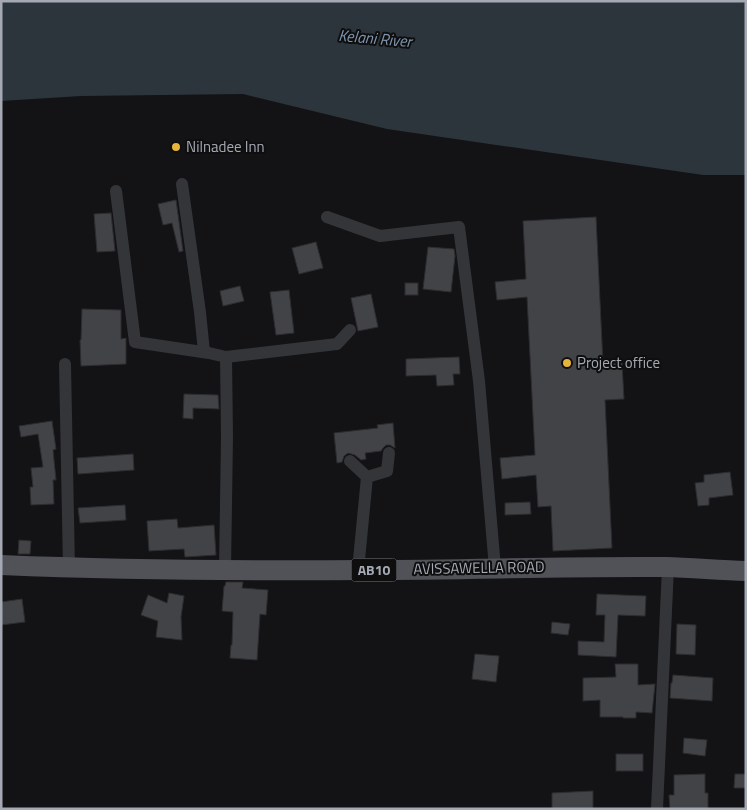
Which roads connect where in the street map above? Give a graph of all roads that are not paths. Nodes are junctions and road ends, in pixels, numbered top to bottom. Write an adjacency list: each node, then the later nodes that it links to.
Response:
1 (182, 184): 5 (street)
2 (116, 191): 5 (street)
3 (327, 217): 14 (street)
4 (350, 330): 6 (street)
5 (204, 352): 6 (street)
6 (226, 357): 15 (street)
7 (65, 364): 13 (street)
8 (389, 453): 10 (street)
9 (350, 461): 10 (street)
10 (367, 477): 16 (street)
11 (1, 565): 13 (main road, AVISSAWELLA ROAD / AB10)
12 (668, 567): 14 (main road, AVISSAWELLA ROAD / AB10); 17 (main road, AVISSAWELLA ROAD / AB10); 18 (street)
13 (69, 568): 15 (main road, AVISSAWELLA ROAD / AB10)
14 (494, 568): 16 (main road, AVISSAWELLA ROAD / AB10)
15 (224, 570): 16 (main road, AVISSAWELLA ROAD / AB10)
16 (358, 570)
17 (746, 571)
18 (657, 809)

